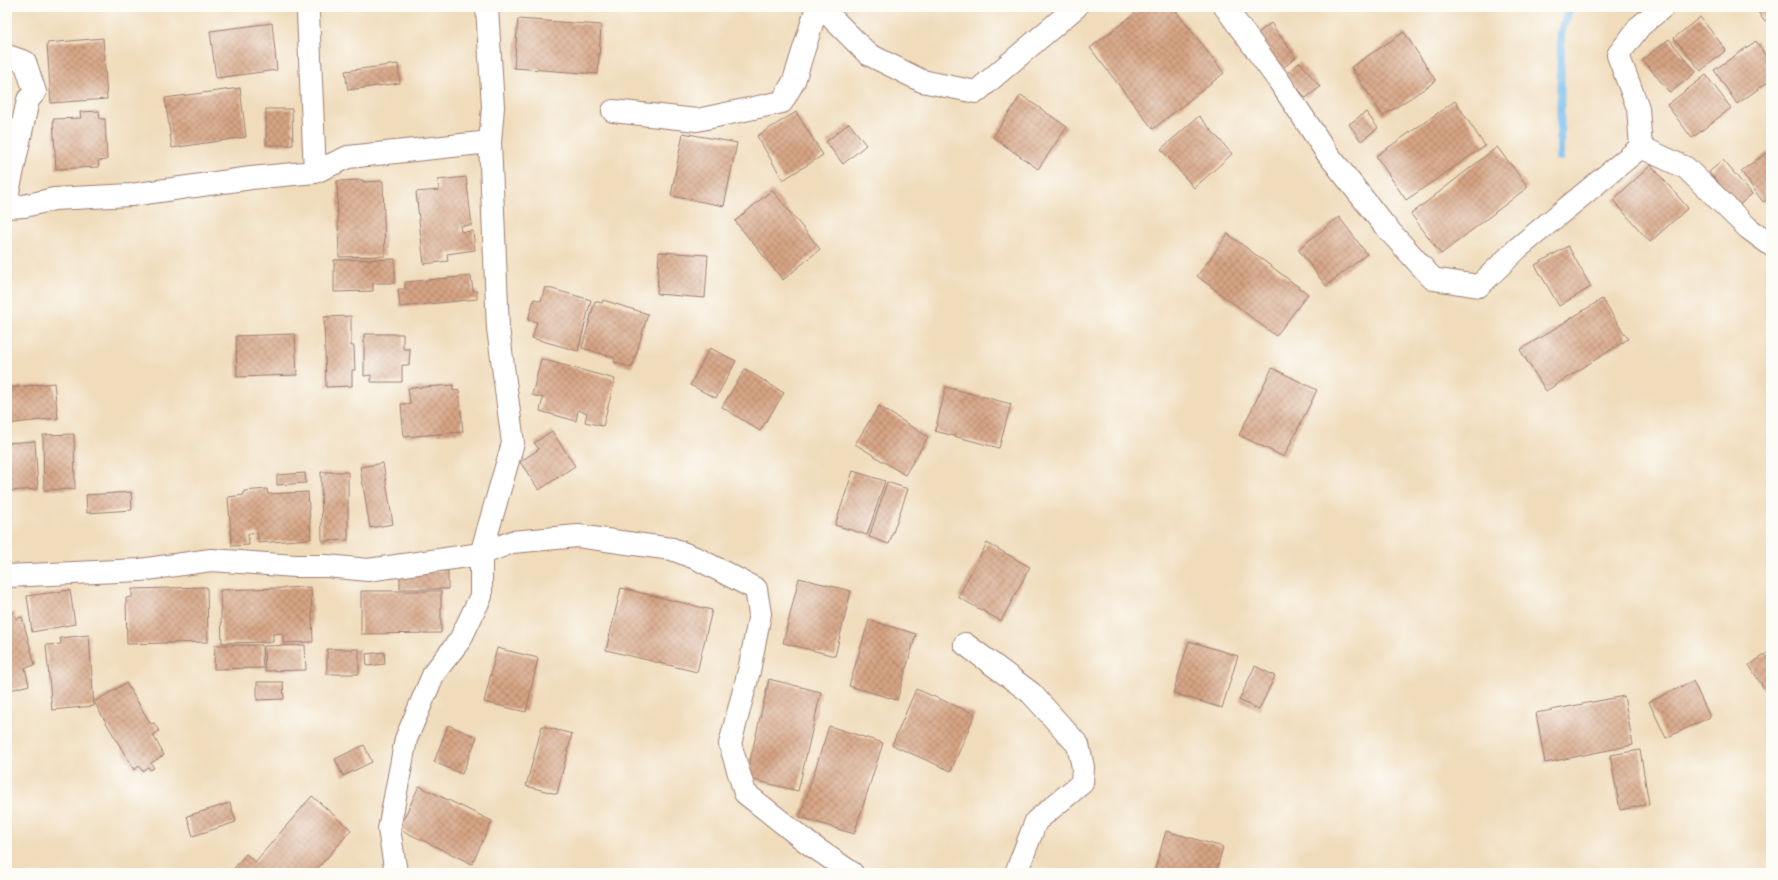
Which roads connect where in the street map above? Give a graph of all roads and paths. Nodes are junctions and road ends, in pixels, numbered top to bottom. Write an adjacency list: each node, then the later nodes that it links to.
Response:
1 (487, 7): 10 (street)
2 (817, 7): 9 (street)
3 (821, 7): 4 (street)
4 (1076, 7)
5 (1226, 7): 11 (street)
6 (1663, 7): 11 (street)
7 (308, 13): 12 (street)
8 (7, 56): 13 (street)
9 (613, 111)
10 (490, 142): 12 (street); 16 (street)
11 (1641, 147): 15 (street)
12 (315, 172): 14 (street)
13 (7, 197)
14 (7, 207)
15 (1771, 246)
16 (481, 554): 17 (street); 19 (street); 20 (street)
17 (7, 576)
18 (965, 644): 21 (street)
19 (396, 873)
20 (852, 873)
21 (1016, 873)

